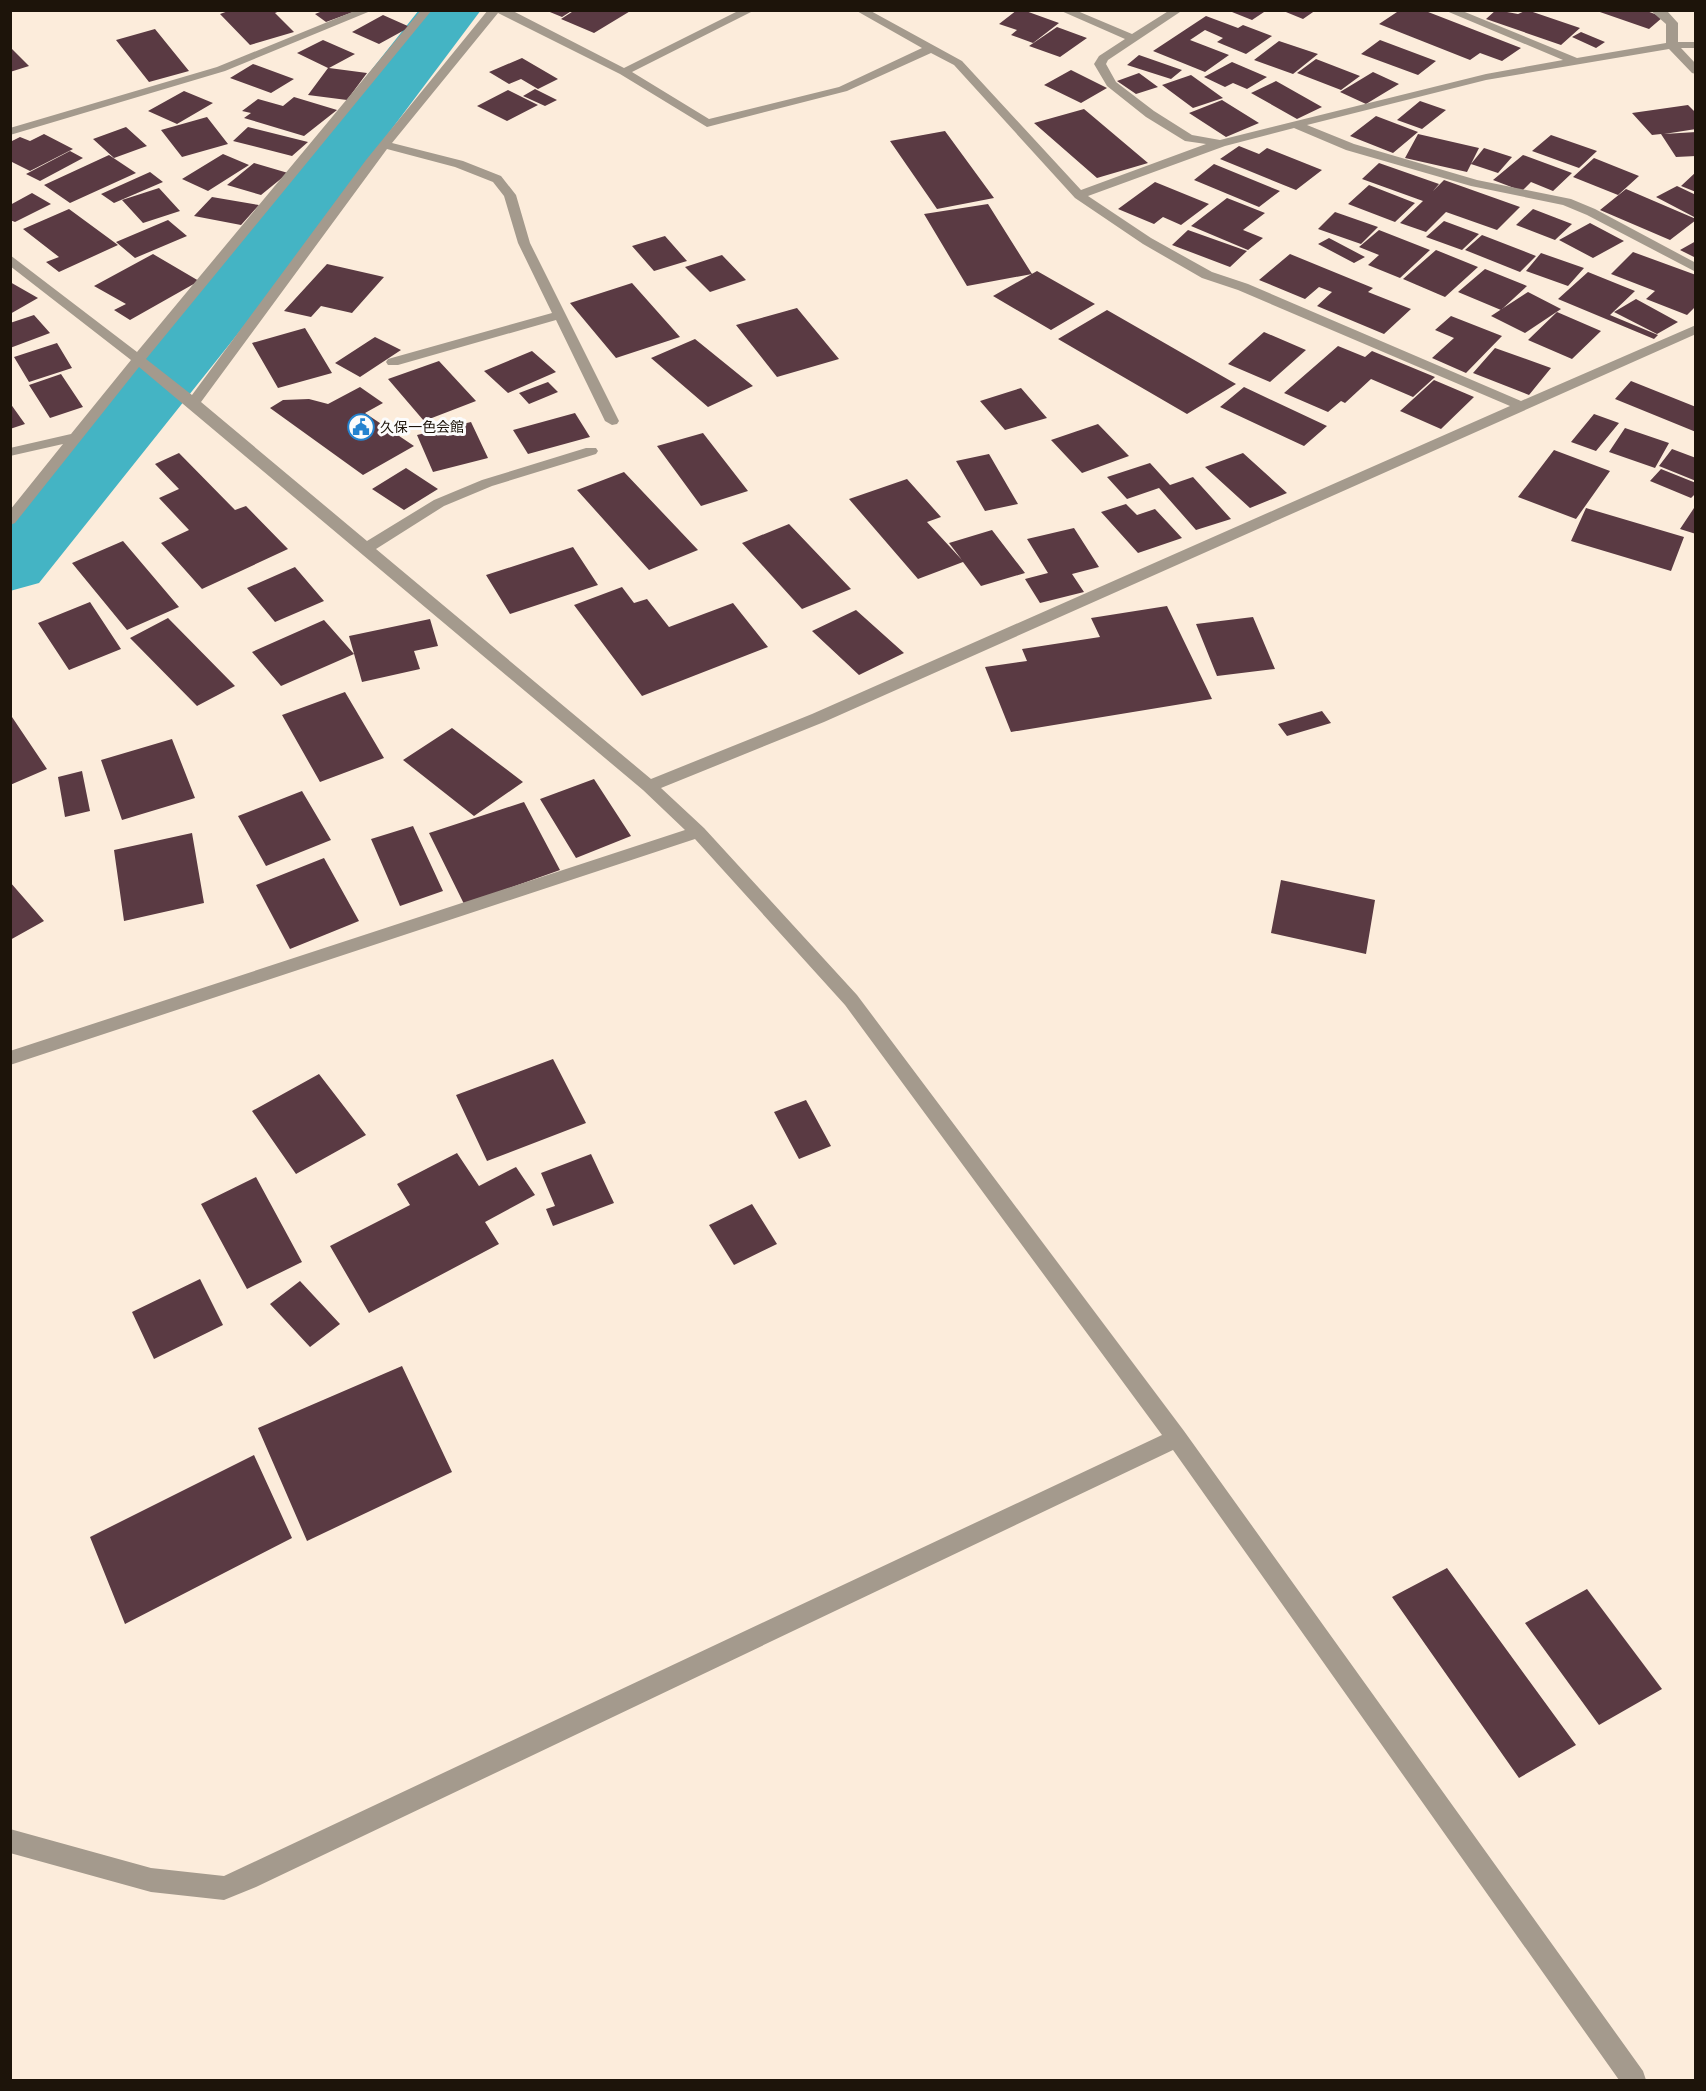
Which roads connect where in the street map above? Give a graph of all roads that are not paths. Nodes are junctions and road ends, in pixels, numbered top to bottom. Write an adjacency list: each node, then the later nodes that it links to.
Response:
1 (368, 10): 19 (street)
2 (427, 10): 27 (street)
3 (494, 10): 21 (street)
4 (501, 10): 17 (street)
5 (750, 10): 17 (street)
6 (860, 10): 14 (street)
7 (1064, 10): 11 (street)
8 (1178, 10): 11 (street)
9 (1449, 10): 15 (street)
10 (1655, 10): 12 (street)
11 (1134, 39): 20 (street)
12 (1672, 45): 13 (street); 15 (street); 16 (street)
13 (1695, 45)
14 (931, 48): 17 (street); 22 (street)
15 (1577, 62): 18 (street)
16 (1695, 71)
17 (624, 72)
18 (1296, 125): 20 (street); 24 (street)
19 (10, 132)
20 (1221, 143): 22 (street)
21 (384, 145): 25 (street); 29 (street)
22 (1080, 195): 30 (street)
23 (10, 259): 27 (street)
24 (1695, 268)
25 (560, 315): 28 (street); 31 (street)
26 (1695, 329): 30 (street)
27 (139, 359): 29 (street); 32 (street)
28 (393, 362)
29 (193, 403): 36 (street)
30 (1521, 406): 37 (street)
31 (612, 421)
32 (77, 437): 34 (street); 35 (street)
33 (591, 451): 36 (street)
34 (10, 452)
35 (10, 520)
36 (366, 548): 37 (street)
37 (649, 786): 38 (street)
38 (698, 832): 39 (street); 40 (street)
39 (10, 1058)
40 (1177, 1438): 41 (street); 42 (street)
41 (10, 1841)
42 (1634, 2080)

